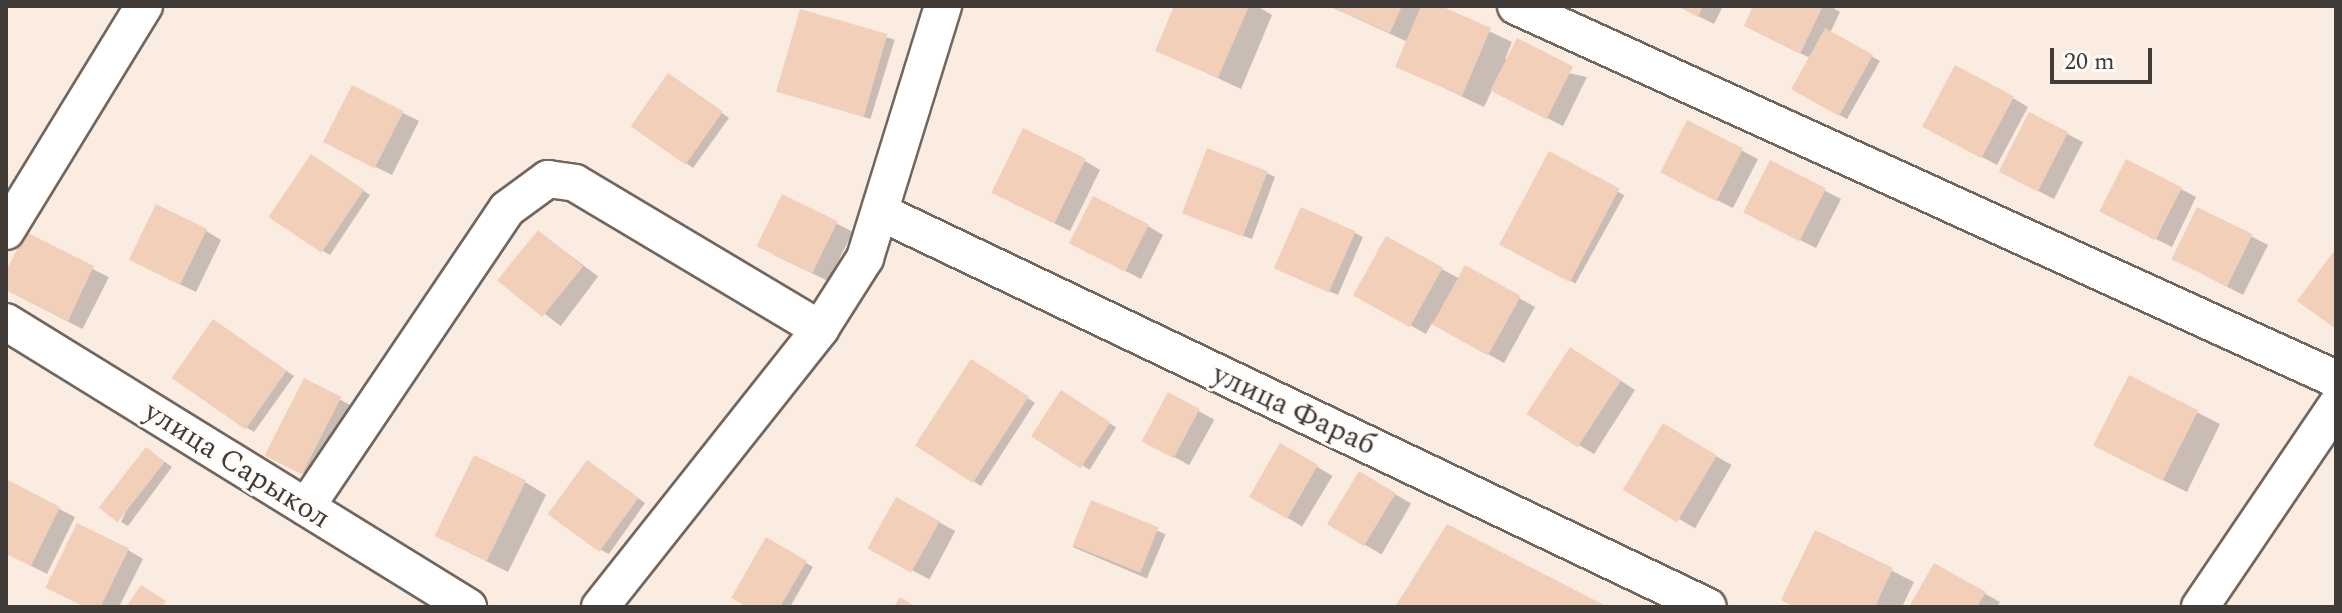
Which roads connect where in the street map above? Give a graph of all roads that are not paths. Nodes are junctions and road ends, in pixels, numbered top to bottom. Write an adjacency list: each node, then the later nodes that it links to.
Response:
1 (144, 6): 5 (street)
2 (943, 6): 4 (street)
3 (1516, 6): 8 (street)
4 (880, 212): 7 (street); 13 (street, улица Фараб)
5 (6, 231)
6 (6, 322): 10 (street, улица Сарыкол)
7 (820, 329): 10 (street); 11 (street)
8 (2336, 379)
9 (2336, 406): 14 (street)
10 (306, 507): 12 (street, улица Сарыкол)
11 (615, 602)
12 (468, 607)
13 (1708, 607)
14 (2200, 607)

